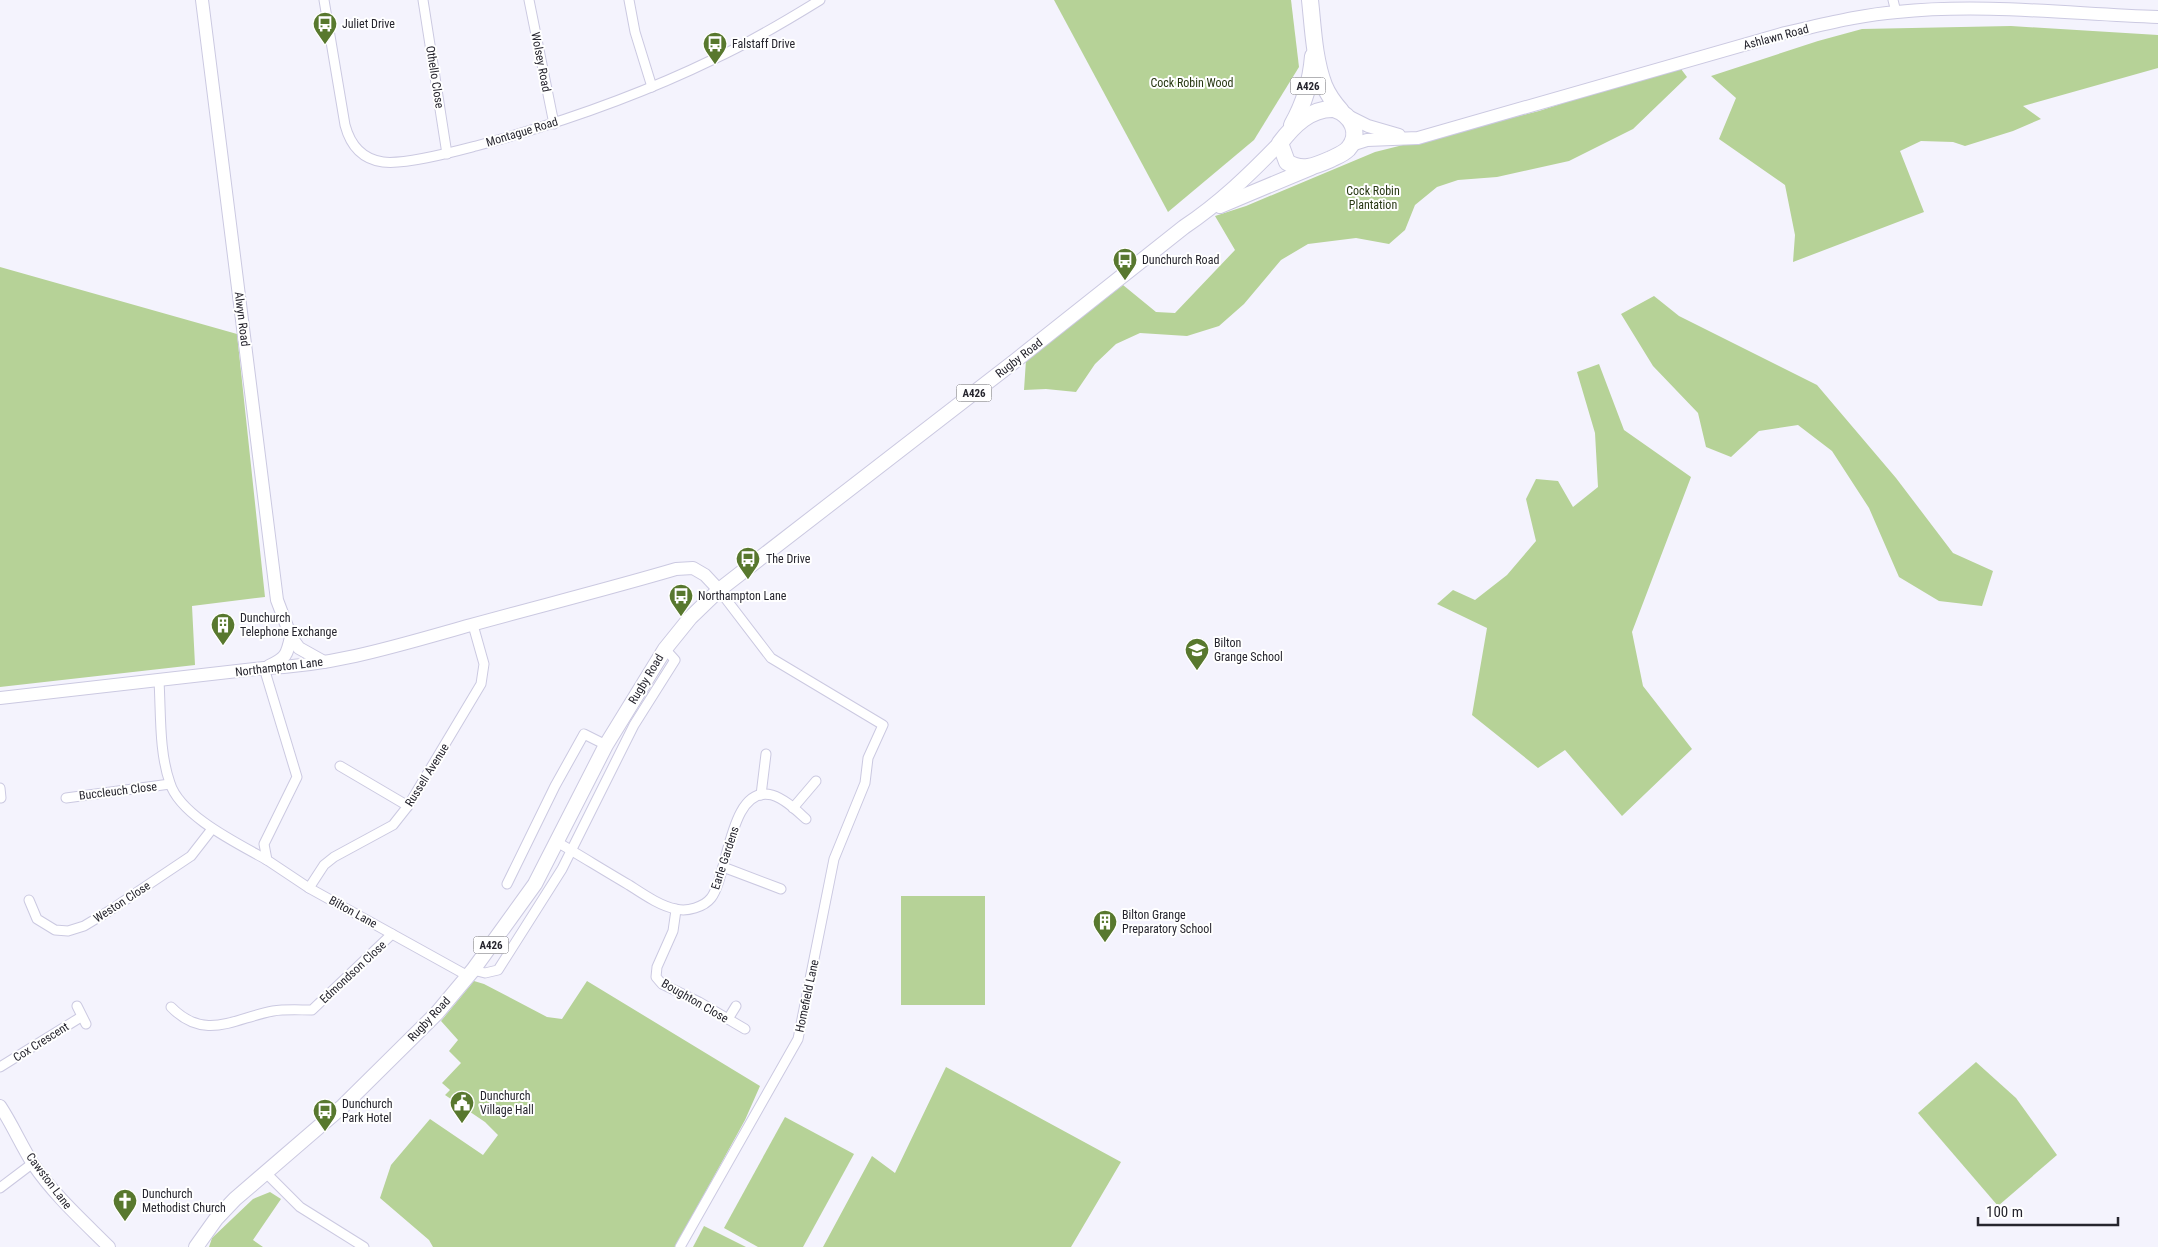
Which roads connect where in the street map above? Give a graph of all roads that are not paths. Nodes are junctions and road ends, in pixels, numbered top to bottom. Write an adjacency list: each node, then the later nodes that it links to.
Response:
1 (202, 0): 23 (street, Alwyn Road)
2 (324, 0): 18 (street, Montague Road)
3 (423, 0): 18 (street, Othello Close)
4 (530, 0): 13 (street, Wolsey Road)
5 (629, 0): 11 (street)
6 (820, 0): 11 (street, Montague Road)
7 (1310, 0): 10 (highway, A426)
8 (1894, 6): 9 (street, Ashlawn Road); 15 (street, Ashlawn Road)
9 (2158, 17)
10 (1315, 38): 12 (highway, A426); 14 (highway, A426)
11 (652, 87): 13 (street, Montague Road)
12 (1345, 114): 14 (highway); 15 (street, Ashlawn Road); 17 (highway)
13 (554, 124): 18 (street, Montague Road)
14 (1290, 130): 16 (highway)
15 (1406, 137): 17 (street, Ashlawn Road)
16 (1280, 143): 19 (highway); 20 (main road, A426)
17 (1350, 145): 19 (highway)
18 (447, 154)
19 (1312, 167): 20 (main road)
20 (1206, 212): 21 (main road, Rugby Road / A426)
21 (719, 590): 22 (street, Northampton Lane); 24 (main road, Rugby Road / A426); 68 (street, Homefield Lane)
22 (473, 625): 25 (street, Northampton Lane); 38 (street, Russell Avenue)
23 (291, 637): 25 (street, Alwyn Road); 26 (street)
24 (665, 648): 29 (main road, Rugby Road / A426); 43 (street)
25 (324, 662): 26 (street, Northampton Lane)
26 (264, 668): 27 (street, Northampton Lane); 44 (street)
27 (159, 681): 28 (street, Northampton Lane); 33 (street, Bilton Lane)
28 (0, 698)
29 (606, 745): 42 (main road, Rugby Road / A426); 48 (street)
30 (766, 754): 35 (street)
31 (340, 766): 38 (street)
32 (816, 781): 39 (street)
33 (170, 784): 37 (street, Buccleuch Close); 41 (street, Bilton Lane)
34 (0, 788): 36 (street)
35 (761, 795): 39 (street); 46 (street, Earle Gardens)
36 (1, 798)
37 (66, 798)
38 (408, 806): 49 (street, Russell Avenue)
39 (793, 808): 40 (street)
40 (806, 819)
41 (212, 829): 44 (street, Bilton Lane); 51 (street, Weston Close)
42 (556, 842): 43 (street); 45 (main road, Rugby Road / A426)
43 (571, 851): 47 (street); 52 (street)
44 (267, 860): 49 (street, Bilton Lane)
45 (546, 862): 47 (street); 54 (main road, Rugby Road / A426)
46 (723, 867): 50 (street); 52 (street, Earle Gardens)
47 (562, 869): 54 (street)
48 (507, 884)
49 (309, 888): 53 (street, Bilton Lane)
50 (780, 889)
51 (29, 900)
52 (676, 910): 58 (street, Boughton Close)
53 (392, 934): 54 (street, Bilton Lane); 57 (street, Edmondson Close)
54 (470, 973): 63 (main road, Rugby Road / A426)
55 (76, 1006): 60 (street, Cox Crescent)
56 (736, 1006): 58 (street)
57 (171, 1007)
58 (728, 1019): 59 (street, Boughton Close)
59 (745, 1029)
60 (0, 1067)
61 (0, 1106): 62 (street, Cawston Lane)
62 (33, 1163): 64 (street); 65 (street, Cawston Lane)
63 (266, 1173): 66 (main road, Rugby Road / A426); 67 (street)
64 (0, 1188)
65 (109, 1247)
66 (196, 1247)
67 (364, 1247)
68 (680, 1247)

